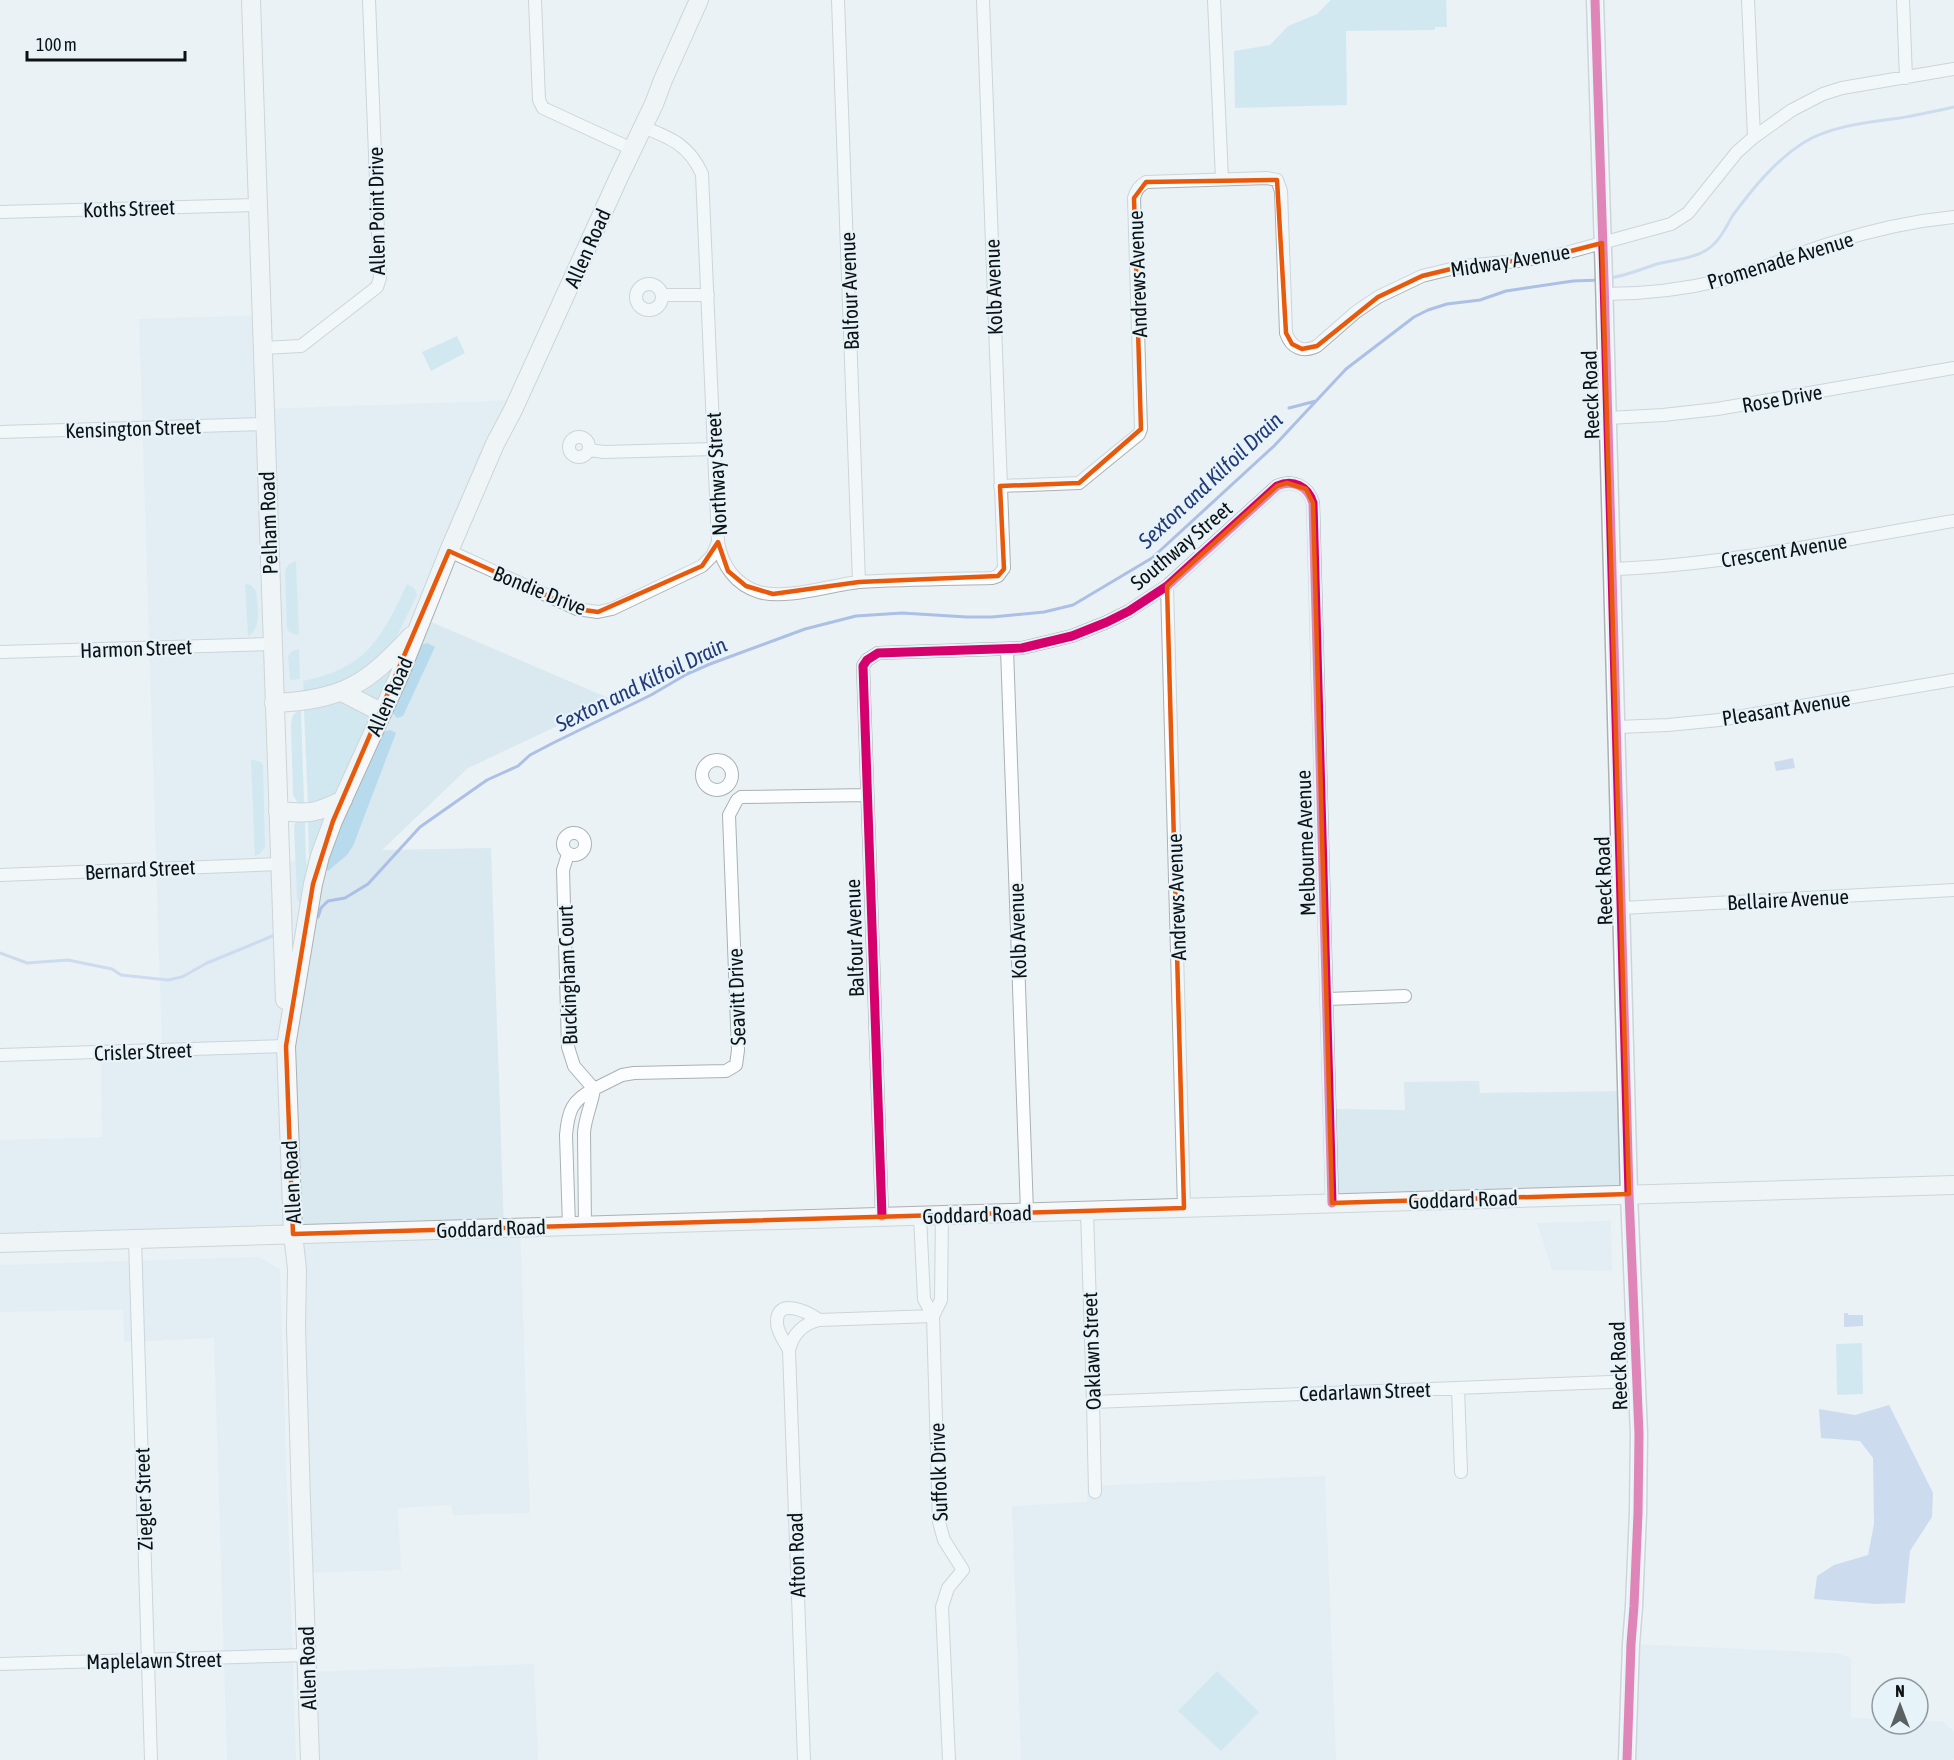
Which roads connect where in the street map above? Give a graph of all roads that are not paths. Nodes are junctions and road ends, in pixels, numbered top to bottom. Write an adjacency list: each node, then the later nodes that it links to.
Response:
1 (251, 0): 17 (main road, Pelham Road)
2 (369, 0): 24 (street, Allen Point Drive)
3 (535, 0): 15 (street)
4 (699, 0): 13 (main road, Allen Road)
5 (838, 0): 38 (street, Balfour Avenue)
6 (983, 0): 31 (street, Kolb Avenue)
7 (1214, 0): 16 (street)
8 (1594, 0): 20 (street, Reeck Road)
9 (1748, 0): 14 (street)
10 (1903, 0): 12 (street)
11 (1954, 69): 12 (street, Midway Avenue)
12 (1906, 78): 14 (street, Midway Avenue)
13 (643, 127): 15 (main road, Allen Road); 23 (street, Northway Street)
14 (1754, 137): 20 (street, Midway Avenue)
15 (632, 149): 35 (main road, Allen Road)
16 (1222, 179): 20 (street, Midway Avenue); 31 (street, Andrews Avenue)
17 (258, 205): 18 (street, Koths Street); 24 (main road, Pelham Road)
18 (0, 212)
19 (1954, 217): 21 (street, Promenade Avenue)
20 (1602, 243): 21 (street, Reeck Road)
21 (1604, 292): 26 (street, Reeck Road)
22 (662, 295): 23 (street)
23 (708, 295): 29 (street, Northway Street)
24 (263, 348): 27 (main road, Pelham Road)
25 (1954, 368): 26 (street, Rose Drive)
26 (1608, 418): 36 (street, Reeck Road)
27 (266, 424): 28 (street, Kensington Street); 41 (main road, Pelham Road)
28 (0, 432)
29 (714, 449): 30 (street); 34 (street, Northway Street)
30 (589, 450)
31 (1000, 486): 37 (street, Kolb Avenue)
32 (1302, 486): 39 (street, Southway Street); 61 (street, Melbourne Avenue)
33 (1954, 521): 36 (street, Crescent Avenue)
34 (718, 542): 35 (street, Bondie Drive); 38 (street, Northway Street)
35 (449, 551): 40 (main road, Allen Road)
36 (1612, 569): 49 (street, Reeck Road)
37 (1000, 573): 38 (street, Northway Street)
38 (860, 582)
39 (1167, 586): 42 (street, Southway Street); 68 (street, Andrews Avenue)
40 (418, 628): 46 (main road, Allen Road); 48 (main road, Allen Road)
41 (272, 644): 43 (street, Harmon Street); 47 (main road, Pelham Road)
42 (1006, 649): 44 (street, Southway Street); 70 (street, Kolb Avenue)
43 (0, 652)
44 (867, 660): 51 (street, Balfour Avenue)
45 (1954, 680): 49 (street, Pleasant Avenue)
46 (342, 692): 47 (main road, Allen Road); 48 (main road)
47 (274, 704): 54 (main road, Pelham Road)
48 (381, 716): 52 (main road, Allen Road)
49 (1617, 727): 59 (street, Reeck Road)
50 (726, 787): 53 (street)
51 (867, 795): 53 (street); 72 (street, Balfour Avenue)
52 (343, 800): 54 (main road); 62 (main road, Allen Road)
53 (737, 800): 64 (street, Seavitt Drive)
54 (278, 811): 56 (main road, Pelham Road)
55 (568, 854): 64 (street, Buckingham Court)
56 (281, 864): 57 (street, Bernard Street); 62 (main road, Pelham Road)
57 (0, 875)
58 (1954, 890): 59 (street, Bellaire Avenue)
59 (1622, 908): 66 (street, Reeck Road)
60 (1405, 996): 61 (street)
61 (1328, 999): 67 (street, Melbourne Avenue)
62 (286, 1046): 63 (street, Crisler Street); 75 (main road, Allen Road)
63 (0, 1055)
64 (594, 1089): 74 (street); 74 (street)
65 (1954, 1185): 66 (main road, Goddard Road)
66 (1629, 1194): 67 (main road, Goddard Road); 81 (street, Reeck Road)
67 (1332, 1203): 68 (main road, Goddard Road)
68 (1184, 1208): 69 (main road, Goddard Road)
69 (1087, 1210): 70 (main road, Goddard Road); 83 (street, Oaklawn Street)
70 (1027, 1212): 71 (main road, Goddard Road)
71 (942, 1214): 73 (main road, Goddard Road); 78 (street, Suffolk Drive)
72 (882, 1216): 73 (main road, Goddard Road); 74 (main road, Goddard Road)
73 (920, 1216): 78 (street, Suffolk Drive)
74 (577, 1226): 75 (main road, Goddard Road)
75 (293, 1234): 76 (main road, Goddard Road); 86 (main road, Allen Road)
76 (135, 1239): 77 (main road, Goddard Road); 87 (street, Ziegler Street)
77 (0, 1243)
78 (933, 1316): 79 (street); 92 (street, Suffolk Drive)
79 (819, 1320): 80 (street, Afton Road); 80 (street, Afton Road)
80 (789, 1350): 91 (street, Afton Road)
81 (1637, 1381): 82 (street, Cedarlawn Street); 93 (street, Reeck Road)
82 (1458, 1388): 83 (street, Cedarlawn Street); 84 (street)
83 (1094, 1402): 85 (street, Oaklawn Street)
84 (1461, 1472)
85 (1095, 1491)
86 (307, 1656): 87 (street, Maplelawn Street); 90 (main road, Allen Road)
87 (148, 1660): 88 (street, Maplelawn Street); 89 (street, Ziegler Street)
88 (0, 1664)
89 (151, 1760)
90 (310, 1760)
91 (804, 1760)
92 (949, 1760)
93 (1627, 1760)

